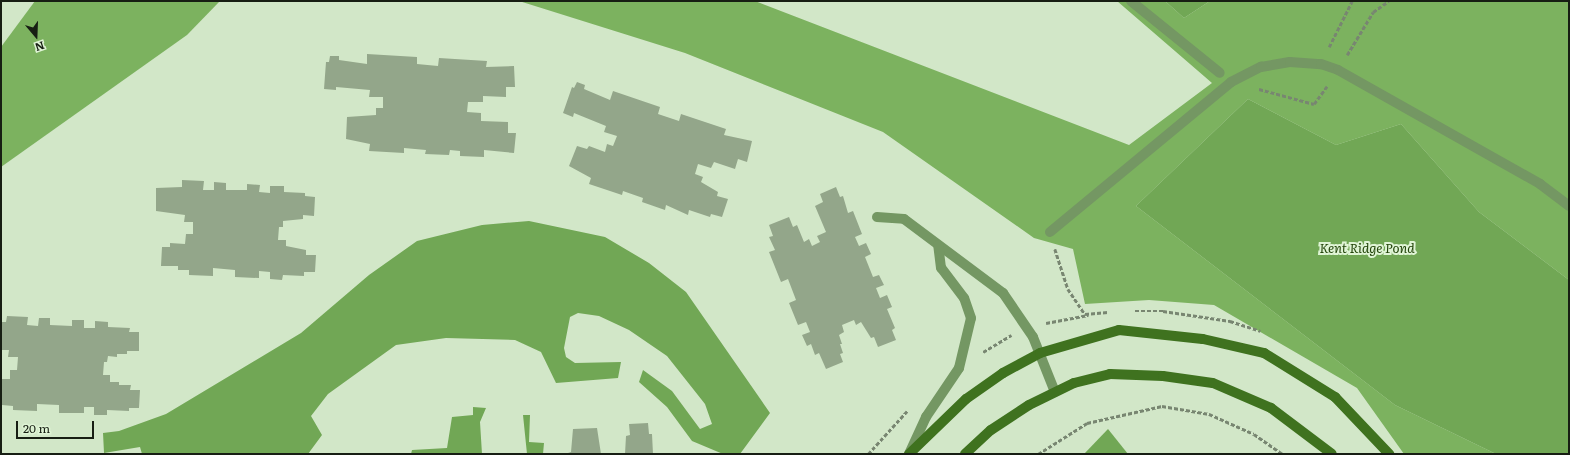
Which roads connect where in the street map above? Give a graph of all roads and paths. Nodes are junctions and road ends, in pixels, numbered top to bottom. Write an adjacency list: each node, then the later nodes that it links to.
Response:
1 (891, 1): 2 (path)
2 (923, 1)
3 (1131, 1): 8 (street)
4 (1352, 1): 6 (path)
5 (1389, 1): 7 (path)
6 (1321, 64): 7 (street); 9 (street)
7 (1338, 70): 11 (street)
8 (1220, 73)
9 (1231, 82): 10 (path); 13 (street)
10 (1314, 104)
11 (1569, 206)
12 (877, 216): 14 (street)
13 (1050, 232): 15 (path)
14 (938, 245): 16 (street); 18 (street)
15 (1068, 289)
16 (1040, 353): 17 (street); 18 (main road); 23 (main road)
17 (1056, 392): 19 (main road); 22 (main road)
18 (909, 454)
19 (965, 454)
20 (1038, 454): 21 (path)
21 (1283, 454)
22 (1332, 454)
23 (1389, 454)

